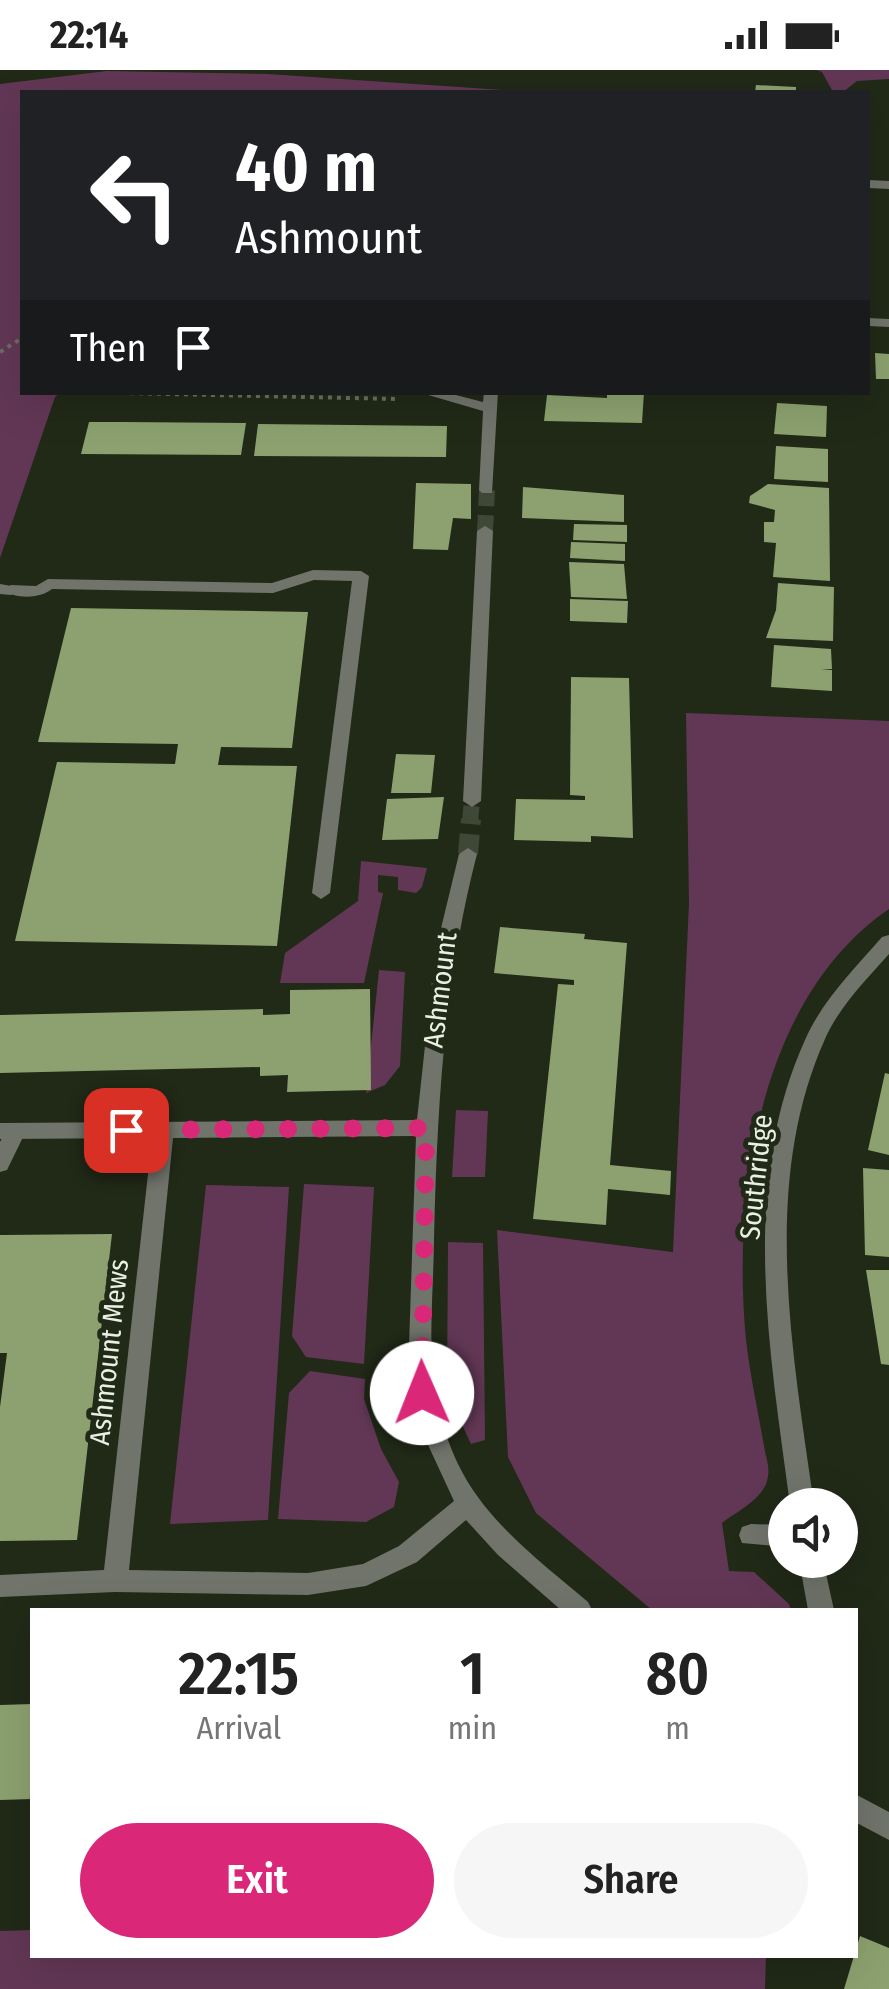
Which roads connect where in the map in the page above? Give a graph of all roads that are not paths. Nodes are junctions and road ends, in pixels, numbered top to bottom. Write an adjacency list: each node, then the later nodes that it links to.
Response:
1 (449, 395): 2 (street)
2 (489, 400): 3 (street)
3 (488, 490)
4 (484, 530): 6 (street)
5 (5, 590): 8 (street)
6 (472, 801)
7 (468, 854): 10 (street, Ashmount)
8 (322, 893)
9 (889, 942): 14 (street, Southridge)
10 (426, 1128): 11 (street); 15 (street, Ashmount)
11 (163, 1129): 12 (street); 19 (street, Ashmount Mews)
12 (8, 1131): 13 (street)
13 (0, 1164)
14 (800, 1488)
15 (468, 1504): 19 (street); 21 (street, Ashmount)
16 (750, 1535): 17 (street)
17 (768, 1536)
18 (815, 1578): 22 (street)
19 (115, 1582): 20 (street)
20 (0, 1586)
21 (577, 1608)
22 (822, 1608)
23 (858, 1809): 24 (street)
24 (889, 1826)

